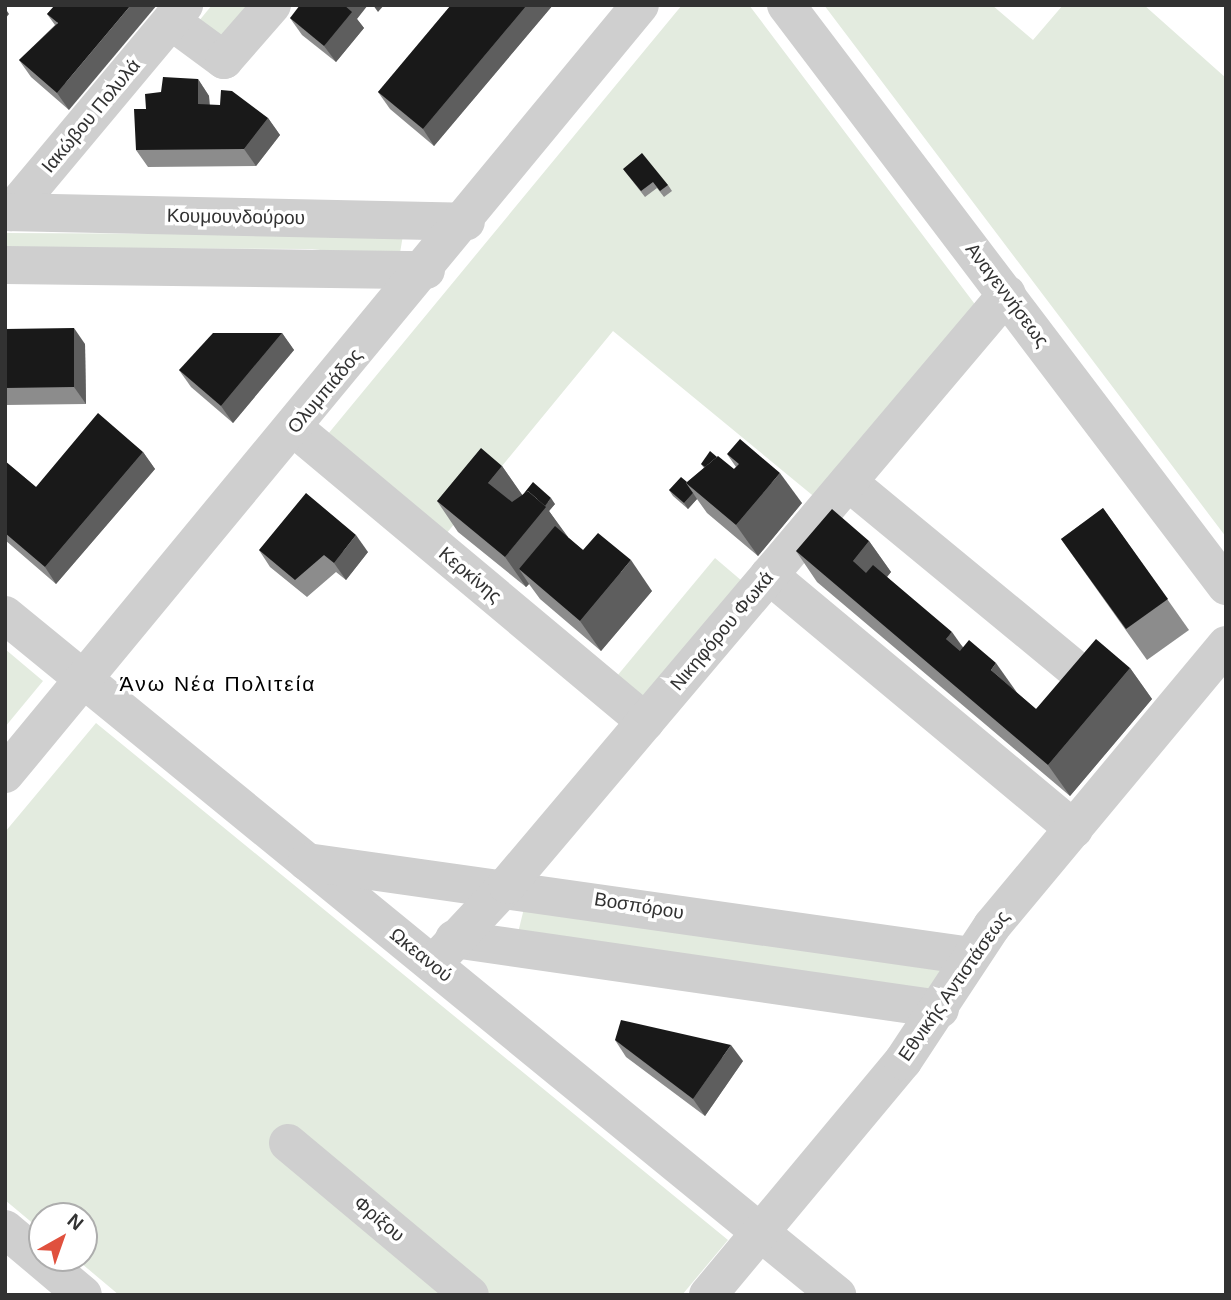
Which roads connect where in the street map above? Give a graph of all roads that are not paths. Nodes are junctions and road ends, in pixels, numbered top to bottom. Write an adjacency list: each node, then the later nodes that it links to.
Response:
1 (272, 5): 4 (street, Ιακώβου Πολυλά)
2 (640, 5): 6 (street, Ολυμπιάδος)
3 (786, 5): 9 (street, Αναγεννήσεως)
4 (177, 13): 5 (street, Ιακώβου Πολυλά)
5 (7, 210): 6 (street, Κουμουνδούρου)
6 (466, 222): 8 (street, Ολυμπιάδος)
7 (5, 265): 8 (street)
8 (426, 270): 10 (street, Ολυμπιάδος)
9 (1007, 294): 11 (street, Νικηφόρου Φωκά); 13 (street, Αναγεννήσεως)
10 (294, 428): 17 (street, Ολυμπιάδος); 18 (street, Κερκίνης)
11 (848, 482): 12 (street, Νικηφόρου Φωκά); 16 (street)
12 (769, 575): 18 (street, Νικηφόρου Φωκά); 20 (street)
13 (1226, 586)
14 (5, 615): 17 (street, Ωκεανού)
15 (1226, 645): 20 (street, Εθνικής Αντιστάσεως)
16 (1071, 666)
17 (83, 680): 19 (street, Ολυμπιάδος); 21 (street, Ωκεανού)
18 (645, 722): 22 (street, Νικηφόρου Φωκά)
19 (5, 774)
20 (1074, 829): 24 (street, Εθνικής Αντιστάσεως)
21 (307, 862): 22 (street, Βοσπόρου); 23 (street, Ωκεανού)
22 (507, 885): 23 (street, Νικηφόρου Φωκά); 24 (street, Βοσπόρου)
23 (444, 951): 25 (street); 28 (street, Ωκεανού)
24 (971, 956): 25 (street, Εθνικής Αντιστάσεως)
25 (940, 1009): 28 (street, Εθνικής Αντιστάσεως)
26 (288, 1143): 30 (street, Φρίξου)
27 (5, 1229): 29 (street)
28 (761, 1231): 31 (street, Εθνικής Αντιστάσεως); 32 (street, Ωκεανού)
29 (83, 1295)
30 (470, 1295)
31 (708, 1295)
32 (837, 1295)

